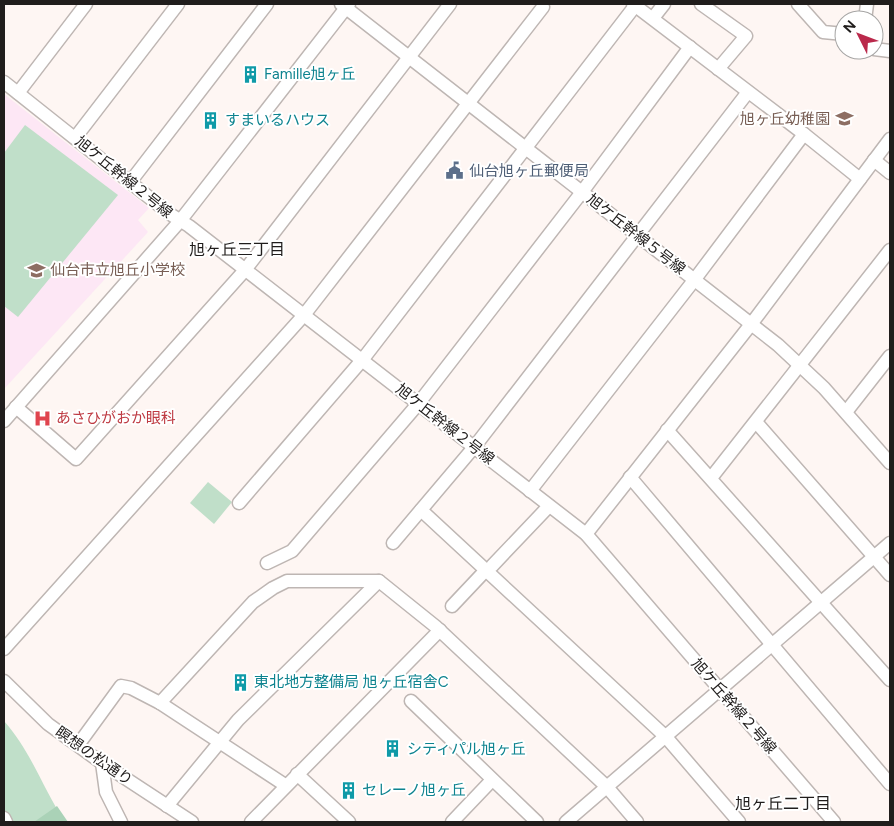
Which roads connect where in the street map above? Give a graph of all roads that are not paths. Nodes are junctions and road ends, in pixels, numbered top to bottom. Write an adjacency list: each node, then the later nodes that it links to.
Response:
1 (86, 4): 18 (street)
2 (178, 4): 21 (street)
3 (268, 4): 27 (street)
4 (450, 4): 14 (street)
5 (664, 4): 11 (street)
6 (700, 4): 15 (street)
7 (798, 4): 12 (street)
8 (345, 5): 14 (street, 旭ケ丘幹線５号線); 29 (street)
9 (543, 5): 19 (street)
10 (634, 5): 11 (street); 23 (street)
11 (652, 18): 13 (street)
12 (834, 33)
13 (690, 47): 15 (street); 28 (street)
14 (409, 57): 19 (street, 旭ケ丘幹線５号線); 32 (street)
15 (718, 69): 17 (street)
16 (4, 82): 18 (street, 旭ケ丘幹線２号線)
17 (748, 92): 20 (street); 30 (street)
18 (18, 93): 21 (street, 旭ケ丘幹線２号線)
19 (469, 104): 23 (street, 旭ケ丘幹線５号線); 34 (street)
20 (804, 134): 26 (street); 33 (street)
21 (75, 138): 27 (street, 旭ケ丘幹線２号線)
22 (890, 139): 24 (street)
23 (527, 149): 28 (street, 旭ケ丘幹線５号線); 37 (street)
24 (874, 160): 25 (street); 26 (street)
25 (890, 173)
26 (860, 179): 35 (street)
27 (130, 181): 29 (street, 旭ケ丘幹線２号線)
28 (582, 192): 30 (street, 旭ケ丘幹線５号線); 39 (street)
29 (180, 221): 32 (street, 旭ケ丘幹線２号線); 40 (street)
30 (638, 235): 33 (street, 旭ケ丘幹線５号線); 45 (street)
31 (890, 250): 38 (street)
32 (245, 270): 34 (street, 旭ケ丘幹線２号線); 40 (street)
33 (695, 279): 35 (street, 旭ケ丘幹線５号線); 49 (street)
34 (304, 314): 37 (street, 旭ケ丘幹線２号線); 65 (street)
35 (752, 323): 38 (street, 旭ケ丘幹線５号線); 44 (street)
36 (890, 356): 41 (street)
37 (363, 359): 39 (street, 旭ケ丘幹線２号線); 50 (street)
38 (801, 365): 41 (street, 旭ケ丘幹線５号線); 43 (street)
39 (418, 404): 45 (street, 旭ケ丘幹線２号線); 57 (street)
40 (16, 408): 42 (street)
41 (846, 412): 46 (street, 旭ケ丘幹線５号線)
42 (4, 421)
43 (756, 422): 48 (street); 56 (street)
44 (667, 430): 47 (street); 48 (street)
45 (475, 446): 49 (street, 旭ケ丘幹線２号線); 52 (street)
46 (889, 459)
47 (630, 477): 53 (street); 64 (street)
48 (711, 478): 61 (street)
49 (530, 490): 51 (street, 旭ケ丘幹線２号線)
50 (239, 503)
51 (549, 506): 53 (street, 旭ケ丘幹線２号線); 58 (street)
52 (421, 510): 54 (street); 58 (street)
53 (586, 534): 68 (street, 旭ケ丘幹線２号線)
54 (392, 543)
55 (890, 543): 56 (street)
56 (874, 556): 59 (street); 61 (street)
57 (267, 562)
58 (488, 568): 62 (street); 71 (street)
59 (890, 575)
60 (379, 581): 63 (street); 70 (street); 72 (street)
61 (822, 602): 64 (street); 66 (street)
62 (452, 606)
63 (440, 630): 75 (street); 79 (street)
64 (771, 645): 68 (street); 77 (street)
65 (4, 650)
66 (890, 680)
67 (4, 681): 73 (street, 瞑想の松通り)
68 (720, 689): 71 (street); 92 (street, 旭ケ丘幹線２号線)
69 (411, 700): 76 (street)
70 (160, 703): 72 (street); 73 (street)
71 (666, 737): 79 (street); 91 (street)
72 (220, 743): 78 (street); 80 (street)
73 (78, 745): 74 (street, 瞑想の松通り)
74 (102, 763): 80 (street, 瞑想の松通り); 83 (street)
75 (297, 774): 78 (street); 86 (street)
76 (492, 780): 87 (street); 88 (street)
77 (890, 784)
78 (285, 786): 85 (street)
79 (607, 787): 89 (street); 90 (street)
80 (167, 806): 84 (street, 瞑想の松通り)
81 (4, 818): 82 (street)
82 (6, 822)
83 (121, 822)
84 (192, 822)
85 (251, 822)
86 (349, 822)
87 (452, 822)
88 (537, 822)
89 (566, 822)
90 (637, 822)
91 (739, 822)
92 (834, 822)

